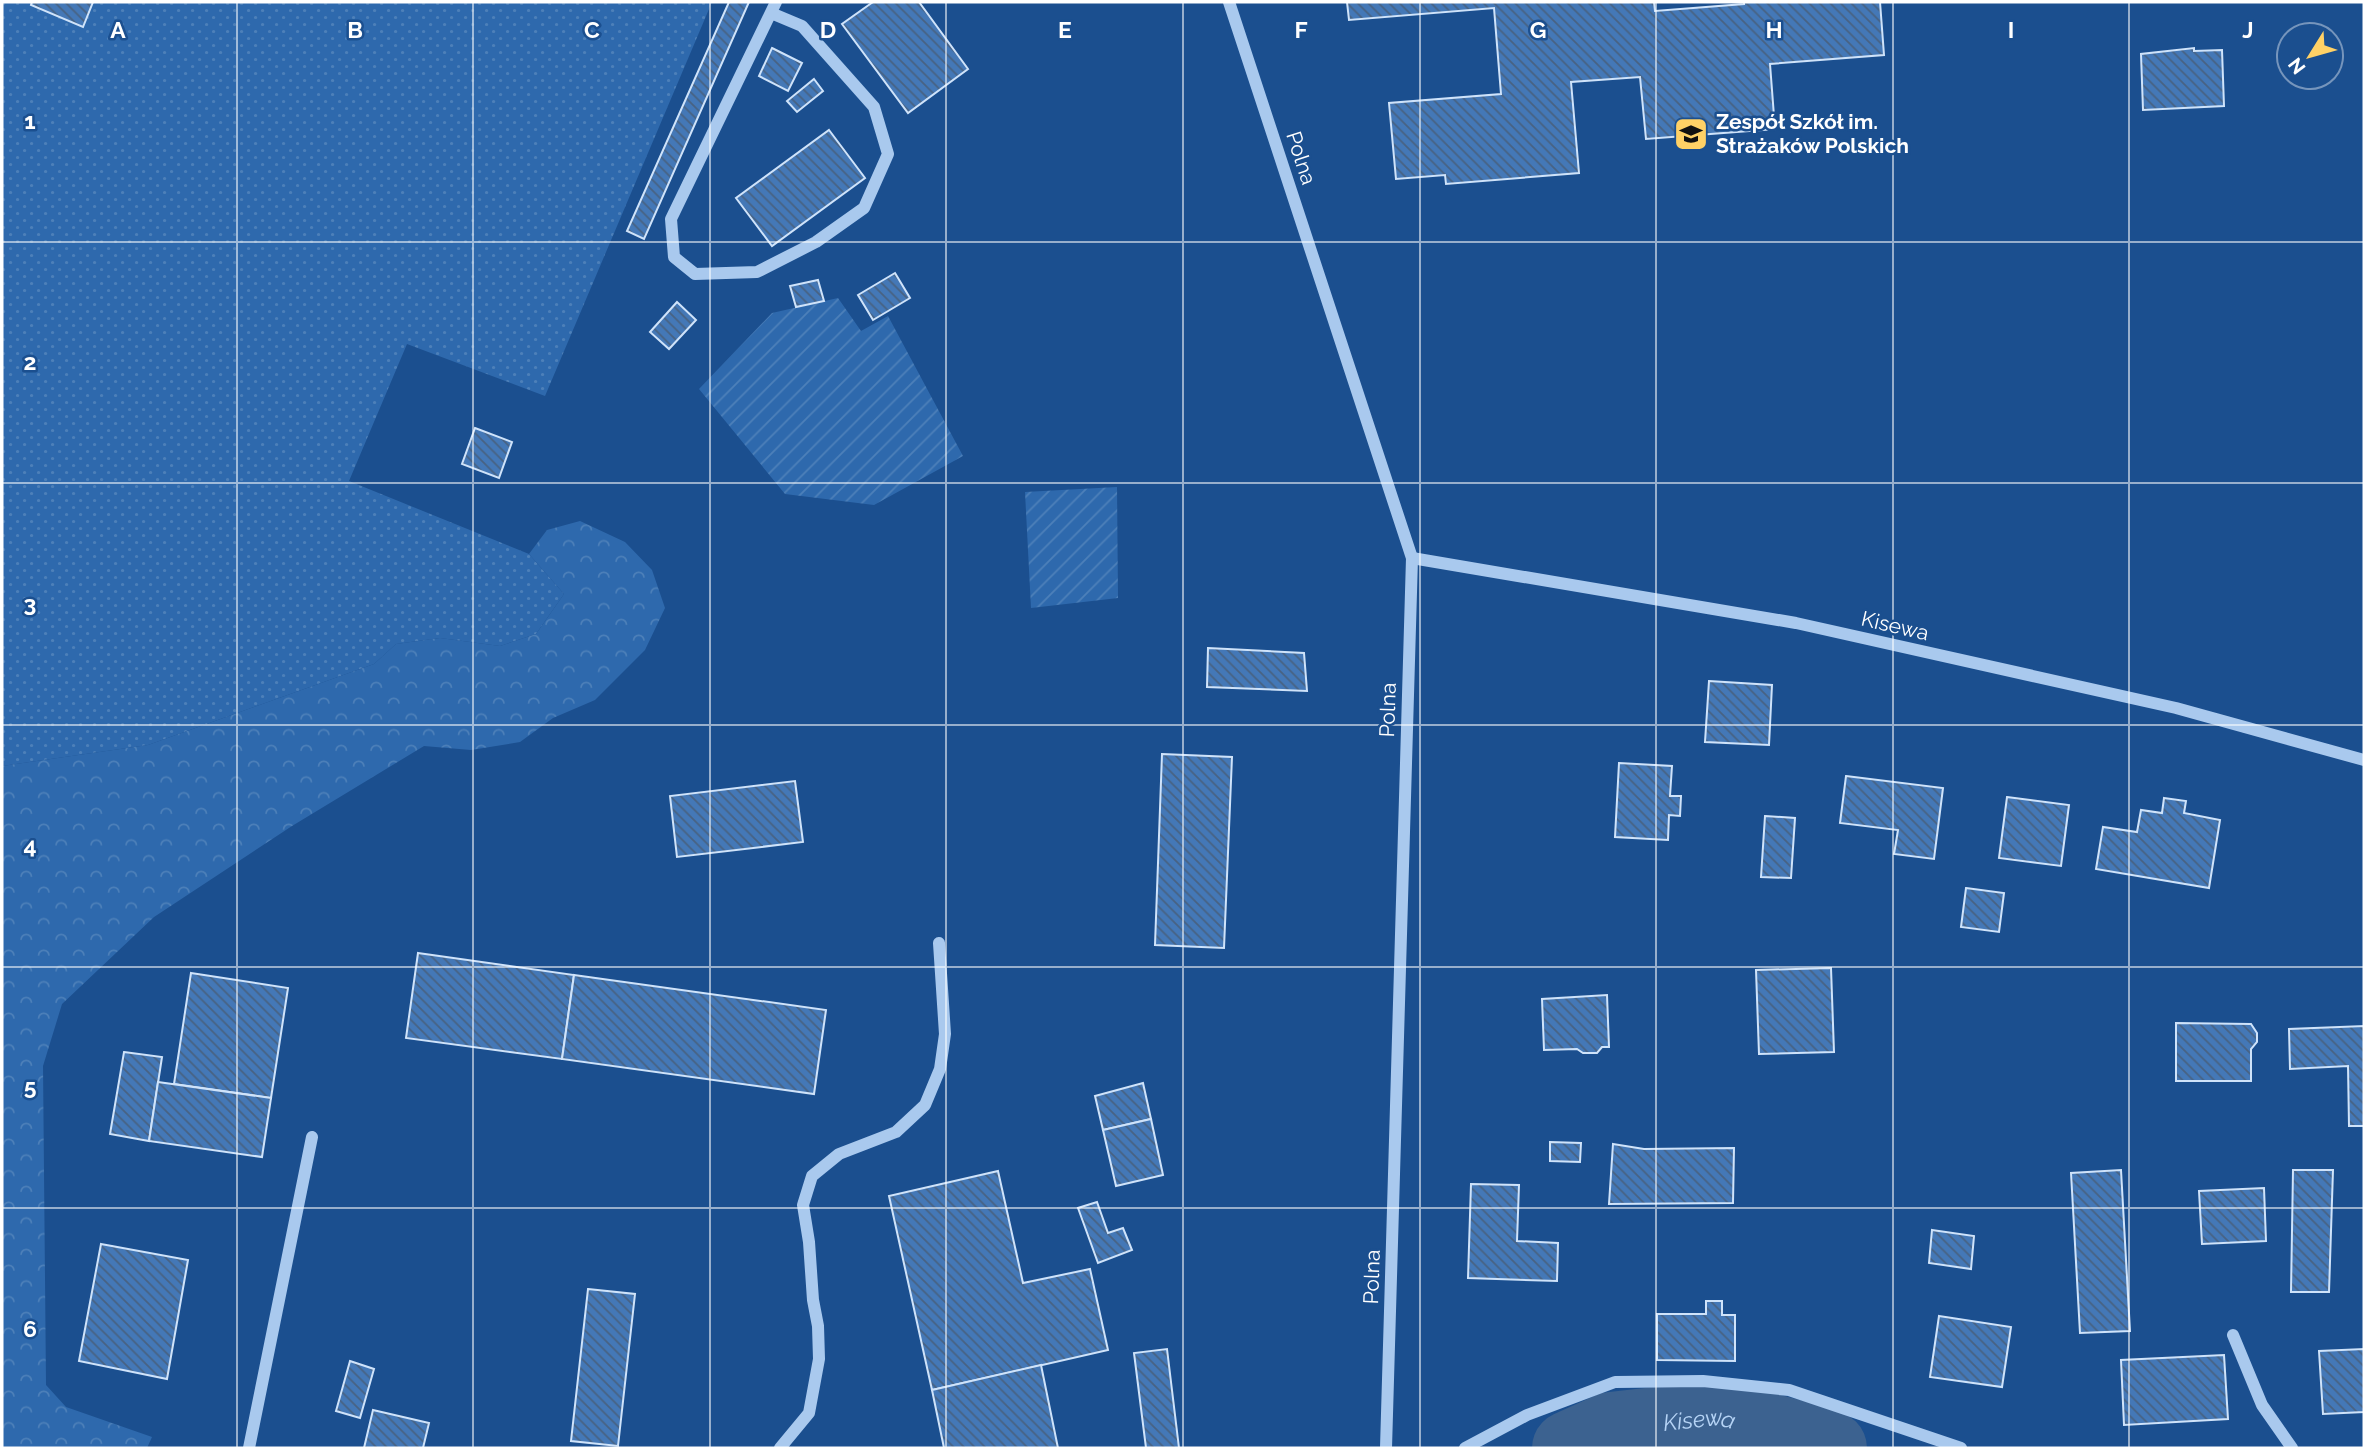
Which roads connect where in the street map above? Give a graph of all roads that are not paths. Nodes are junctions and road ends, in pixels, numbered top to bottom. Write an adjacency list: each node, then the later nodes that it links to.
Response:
1 (1229, 2): 3 (street, Polna)
2 (774, 7): 2 (street)
3 (1412, 558): 4 (street, Kisewa); 10 (street, Polna)
4 (2364, 760)
5 (939, 943): 9 (street)
6 (312, 1137): 8 (street)
7 (2233, 1335): 13 (street)
8 (249, 1448)
9 (780, 1448)
10 (1386, 1448)
11 (1465, 1448): 12 (street)
12 (1961, 1448)
13 (2292, 1448)

